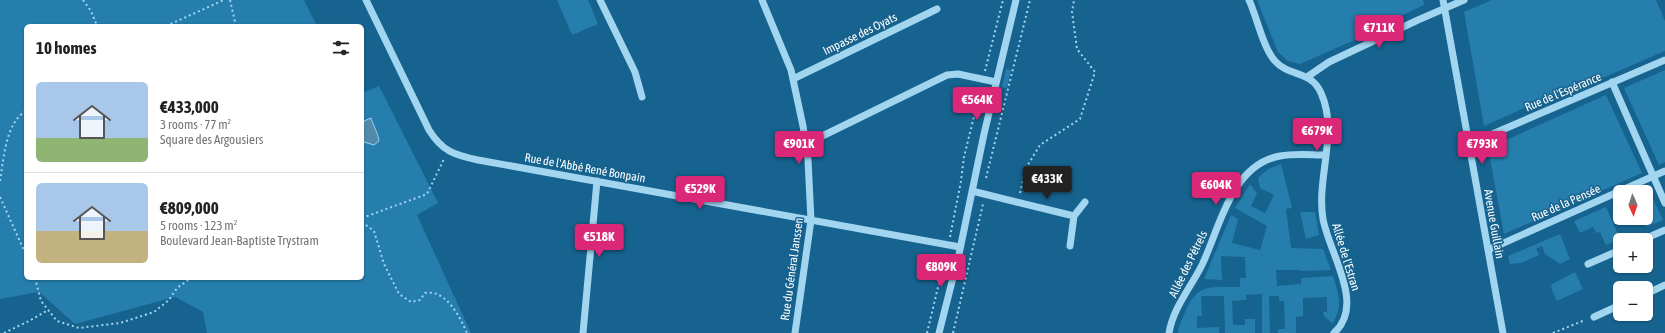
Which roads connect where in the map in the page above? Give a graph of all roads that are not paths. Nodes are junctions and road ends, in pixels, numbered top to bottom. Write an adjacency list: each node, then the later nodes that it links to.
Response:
1 (366, 0): 21 (street, Rue de l'Abbé René Bonpain)
2 (600, 0): 15 (street)
3 (762, 0): 12 (street, Rue du Général Janssen)
4 (1016, 0): 13 (street)
5 (1249, 0): 11 (street)
6 (1443, 0): 8 (street, Avenue Guillain)
7 (1464, 0): 8 (street)
8 (1444, 8): 11 (street); 17 (street, Avenue Guillain)
9 (937, 9): 12 (street, Impasse des Oyats)
10 (1665, 60): 14 (street, Rue de l'Espérance)
11 (1307, 77): 18 (street, Allée de l'Estran)
12 (793, 79): 16 (street, Rue du Général Janssen)
13 (996, 82): 16 (street); 22 (street)
14 (1612, 82): 17 (street, Rue de l'Espérance); 20 (street)
15 (642, 97)
16 (806, 144): 26 (street, Rue du Général Janssen)
17 (1469, 144): 31 (street, Avenue Guillain)
18 (1326, 155): 41 (street, Allée des Pétrels); 42 (street, Allée de l'Estran)
19 (1665, 171): 20 (street, Rue de la Pensée)
20 (1654, 176): 24 (street); 31 (street, Rue de la Pensée)
21 (597, 181): 26 (street, Rue de l'Abbé René Bonpain); 38 (street)
22 (972, 191): 25 (street); 30 (street)
23 (1085, 202): 25 (street)
24 (1665, 203)
25 (1074, 216): 29 (street)
26 (811, 220): 30 (street, Rue de l'Abbé René Bonpain); 39 (street, Rue du Général Janssen)
27 (1665, 230): 28 (street)
28 (1653, 235)
29 (1070, 246)
30 (960, 247): 40 (street)
31 (1488, 250): 43 (street, Avenue Guillain)
32 (1613, 253): 33 (street)
33 (1588, 264)
34 (1665, 285): 35 (street)
35 (1653, 291)
36 (1613, 308): 37 (street)
37 (1594, 317)
38 (583, 333)
39 (795, 333)
40 (939, 333)
41 (1169, 333)
42 (1334, 333)
43 (1503, 333)

